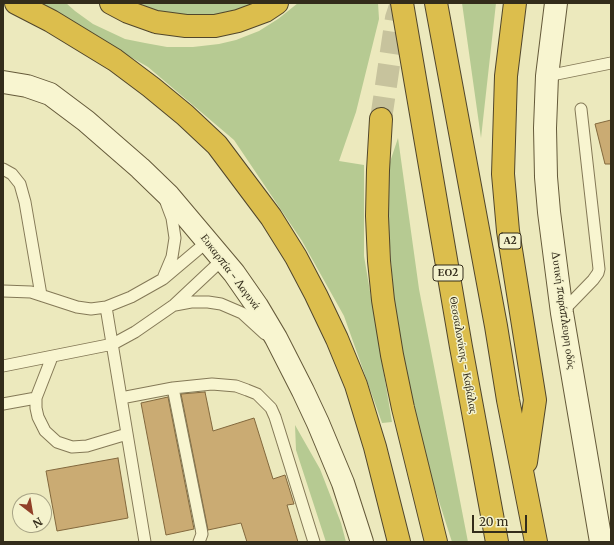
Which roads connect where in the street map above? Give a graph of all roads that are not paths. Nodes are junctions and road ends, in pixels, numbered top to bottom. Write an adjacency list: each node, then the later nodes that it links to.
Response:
1 (16, 3): 37 (highway)
2 (111, 3): 3 (highway)
3 (277, 3)
4 (402, 3): 39 (highway, Θεσσαλονίκης - Καβάλας / ΕΟ2)
5 (436, 3): 32 (highway)
6 (515, 3): 32 (highway, Α2)
7 (556, 3): 9 (street, Δυτική παράπλευρη οδός)
8 (611, 63): 9 (lane)
9 (547, 76): 22 (street, Δυτική παράπλευρη οδός)
10 (3, 82): 14 (street, Ευκαρπία - Λαγυνά)
11 (581, 110): 22 (lane)
12 (381, 119): 38 (highway)
13 (3, 169): 19 (lane)
14 (160, 187): 15 (street, Ευκαρπία - Λαγυνά); 17 (lane)
15 (208, 241): 16 (street, Ευκαρπία - Λαγυνά); 17 (lane)
16 (223, 259): 20 (lane); 24 (street, Ευκαρπία - Λαγυνά)
17 (163, 278): 21 (lane)
18 (3, 291): 19 (lane)
19 (41, 295): 21 (lane)
20 (174, 305): 23 (lane); 24 (lane)
21 (106, 307): 23 (lane)
22 (562, 313): 41 (street, Δυτική παράπλευρη οδός)
23 (113, 344): 25 (lane); 29 (lane)
24 (286, 356): 36 (street, Ευκαρπία - Λαγυνά)
25 (52, 357): 26 (lane); 28 (lane)
26 (3, 366)
27 (173, 388): 29 (lane); 34 (lane); 35 (lane)
28 (36, 398): 30 (lane); 31 (lane)
29 (121, 398): 31 (lane)
30 (3, 404)
31 (127, 434): 33 (lane)
32 (524, 477): 40 (highway, Α2)
33 (145, 542)
34 (199, 542)
35 (314, 542)
36 (362, 542)
37 (399, 542)
38 (436, 542)
39 (498, 542)
40 (536, 542)
41 (601, 542)

